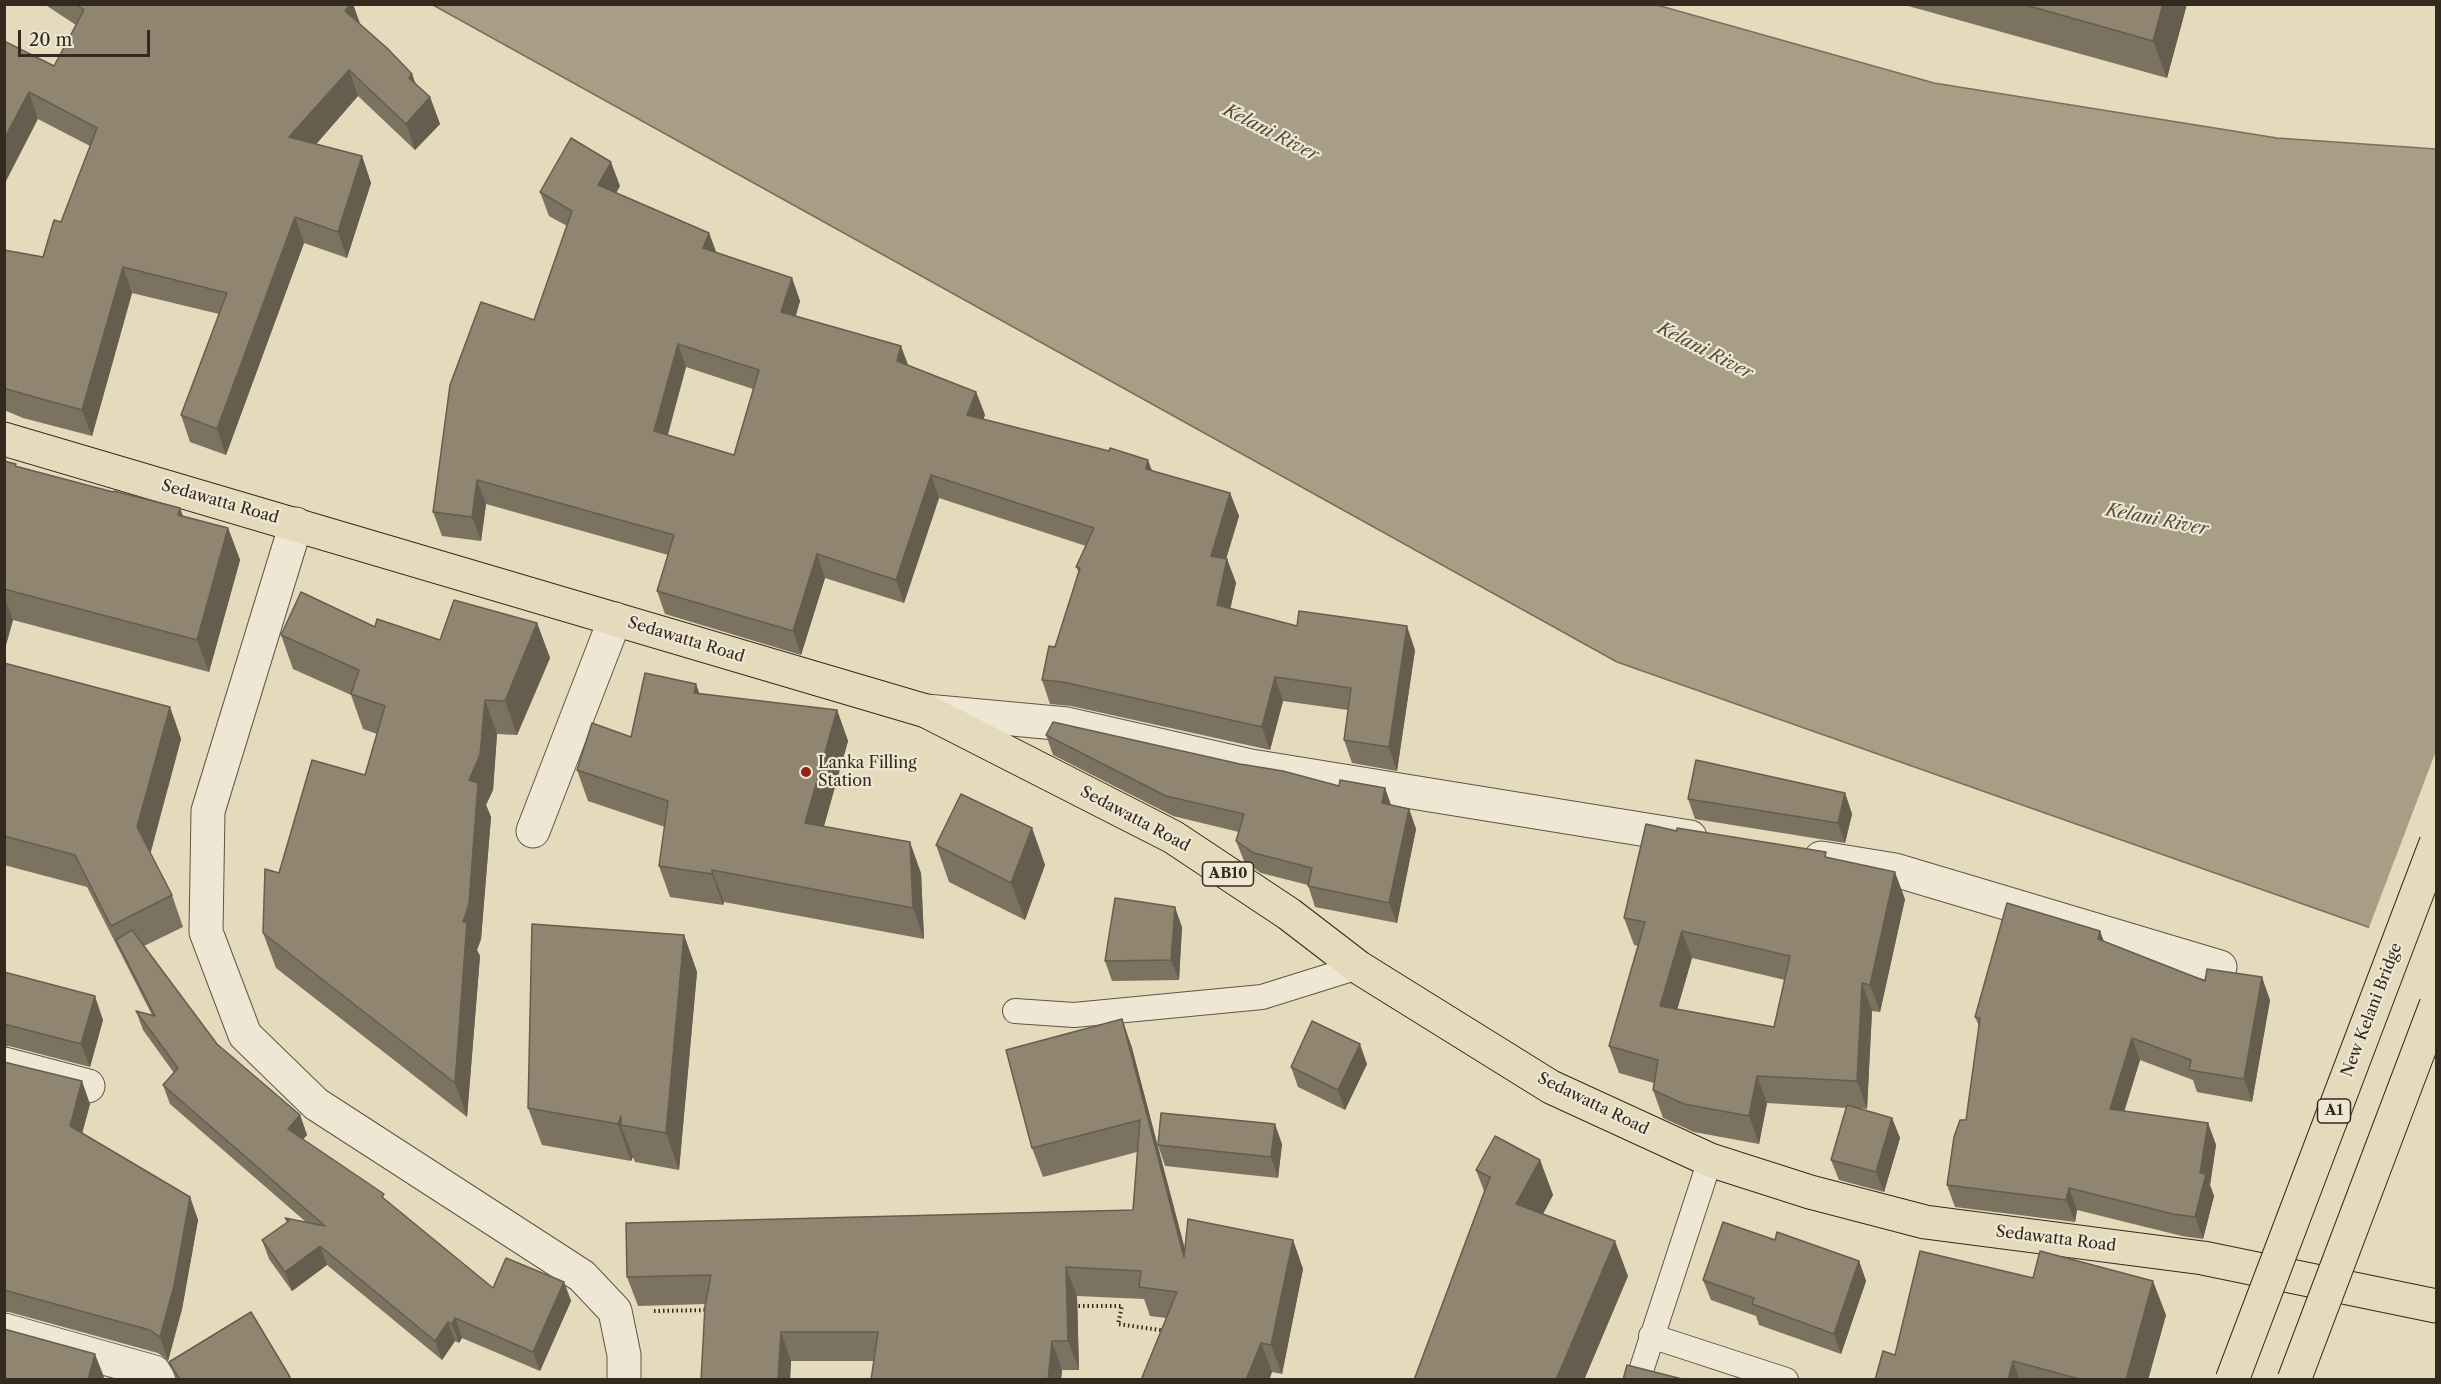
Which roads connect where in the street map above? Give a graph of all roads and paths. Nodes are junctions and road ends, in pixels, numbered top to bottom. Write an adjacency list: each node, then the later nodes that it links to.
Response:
1 (4, 439): 2 (main road, Sedawatta Road / AB10)
2 (296, 524): 3 (main road, Sedawatta Road / AB10); 19 (street)
3 (615, 619): 4 (main road, Sedawatta Road / AB10); 5 (street)
4 (926, 711): 6 (street); 9 (main road, Sedawatta Road / AB10)
5 (533, 831)
6 (1719, 842)
7 (2436, 843): 27 (main road, New Kelani Bridge / A1, bridge)
8 (1790, 853): 10 (street)
9 (1358, 967): 12 (lane); 15 (main road, Sedawatta Road / AB10)
10 (2220, 967)
11 (2436, 1005): 28 (main road, bridge)
12 (1015, 1011)
13 (4, 1064): 14 (street)
14 (88, 1086)
15 (1710, 1160): 17 (main road, Sedawatta Road / AB10); 22 (lane)
16 (1063, 1306): 21 (path)
17 (2436, 1306)
18 (721, 1310): 19 (path)
19 (615, 1311): 24 (street)
20 (4, 1330): 23 (street)
21 (1172, 1332)
22 (1651, 1336): 25 (lane); 26 (lane)
23 (159, 1380)
24 (624, 1380)
25 (1638, 1380)
26 (1786, 1380)
27 (2232, 1380)
28 (2294, 1380)

